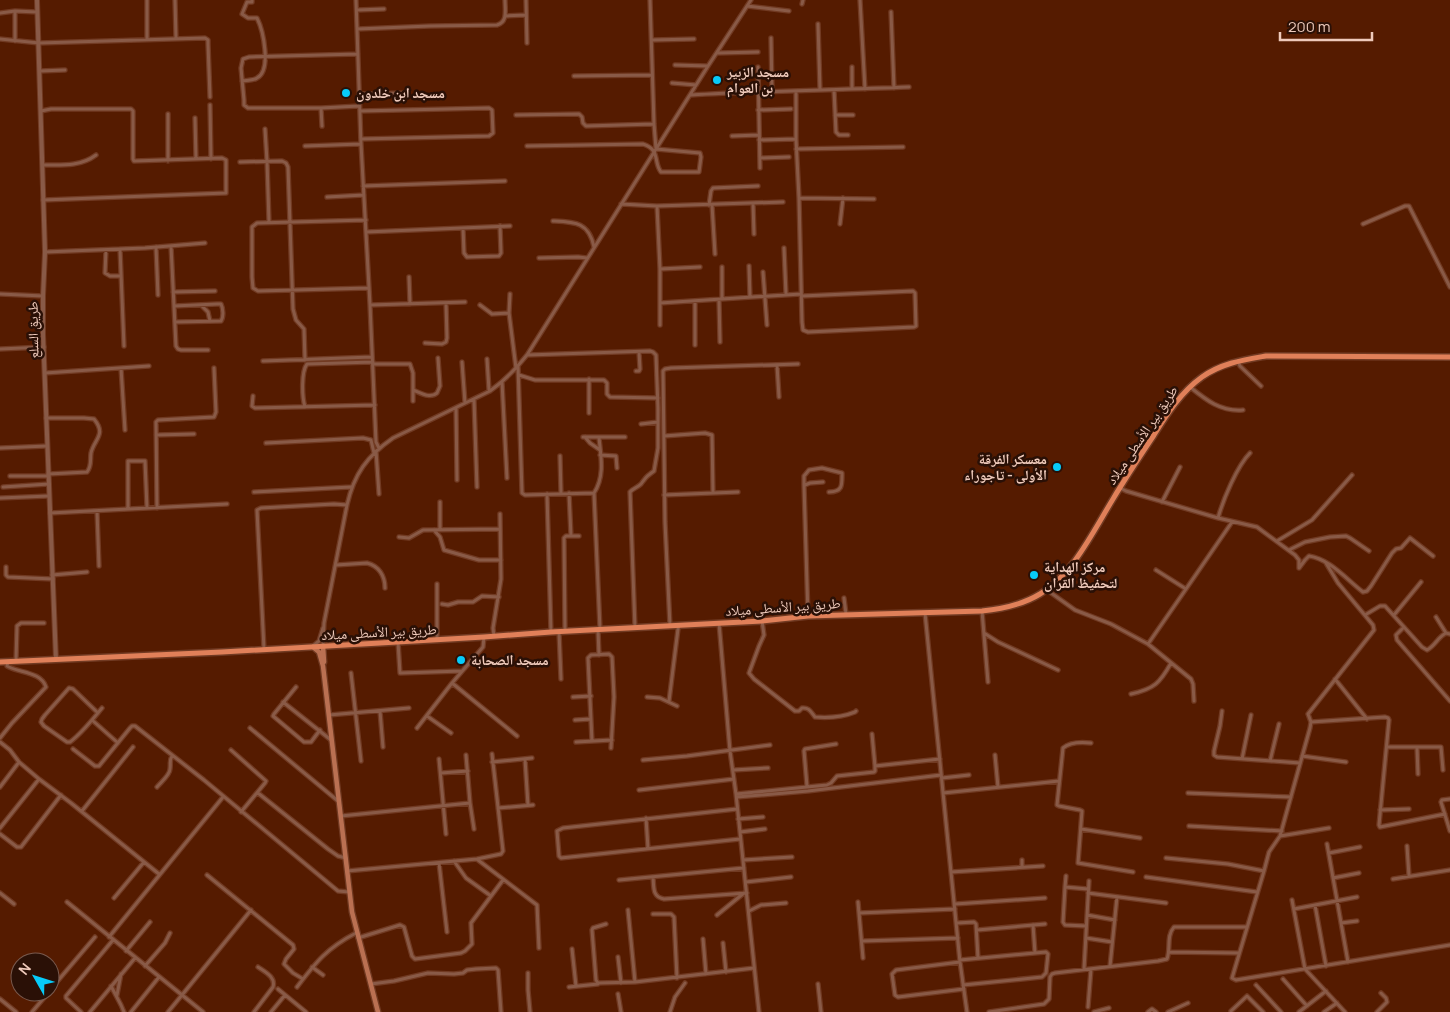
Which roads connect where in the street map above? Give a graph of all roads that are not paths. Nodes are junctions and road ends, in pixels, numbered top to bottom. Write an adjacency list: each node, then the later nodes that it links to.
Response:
1 (37, 0): 16 (street, طريق السلع)
2 (147, 0): 25 (street)
3 (175, 0): 23 (street)
4 (252, 0): 35 (street)
5 (356, 0): 13 (street)
6 (505, 0): 20 (street)
7 (526, 0): 19 (street)
8 (650, 0): 28 (street)
9 (751, 0): 11 (street)
10 (860, 0): 50 (street)
11 (748, 6): 15 (street); 33 (street)
12 (384, 9): 13 (street)
13 (357, 10): 22 (street)
14 (15, 11): 16 (street); 18 (street); 29 (street)
15 (789, 11)
16 (37, 12): 30 (street, طريق السلع)
17 (891, 12): 48 (street)
18 (0, 13)
19 (526, 15): 20 (street); 31 (street)
20 (505, 16): 22 (street)
21 (818, 24): 52 (street)
22 (357, 29): 34 (street)
23 (176, 38): 25 (street); 59 (street)
24 (771, 38): 51 (street)
25 (147, 39): 30 (street)
26 (694, 39): 28 (street)
27 (0, 40): 29 (street)
28 (652, 40): 42 (street)
29 (15, 41): 30 (street)
30 (39, 43): 41 (street, طريق السلع)
31 (527, 43)
32 (758, 52): 33 (street)
33 (718, 53): 37 (street)
34 (358, 54): 35 (street); 57 (street)
35 (265, 56): 44 (street); 44 (street)
36 (675, 65): 37 (street)
37 (708, 66): 46 (street)
38 (758, 67): 54 (street)
39 (852, 67): 49 (street)
40 (65, 70): 41 (street)
41 (40, 71): 65 (street, طريق السلع)
42 (652, 75): 43 (street); 72 (street)
43 (574, 76)
44 (242, 81): 62 (street)
45 (672, 84): 46 (street)
46 (696, 85): 58 (street)
47 (909, 87): 48 (street)
48 (894, 88): 50 (street)
49 (852, 89): 50 (street); 53 (street)
50 (865, 89)
51 (772, 90): 54 (street); 55 (street)
52 (820, 90): 53 (street); 55 (street)
53 (834, 90): 69 (street)
54 (758, 91): 58 (street); 64 (street)
55 (796, 91): 79 (street)
56 (404, 93): 57 (street)
57 (359, 94): 61 (street)
58 (691, 95): 86 (street)
59 (210, 97)
60 (210, 105): 91 (street)
61 (359, 106): 62 (street); 66 (street)
62 (321, 108): 73 (street)
63 (790, 109): 64 (street)
64 (758, 110): 75 (street)
65 (41, 111): 92 (street); 95 (street, طريق السلع)
66 (360, 111): 78 (street); 78 (street)
67 (168, 114): 92 (street)
68 (516, 115): 72 (street)
69 (835, 115): 70 (street); 76 (street)
70 (853, 115)
71 (195, 118): 90 (street)
72 (654, 124): 86 (street)
73 (322, 126)
74 (265, 129): 93 (street)
75 (759, 135): 77 (street); 80 (street)
76 (848, 135)
77 (732, 136)
78 (361, 138): 81 (street)
79 (796, 139): 80 (street); 85 (street)
80 (759, 140): 89 (street)
81 (361, 144): 82 (street); 98 (street)
82 (305, 146)
83 (527, 146): 86 (street)
84 (903, 147): 85 (street)
85 (796, 149): 102 (street)
86 (656, 151): 86 (street); 108 (street)
87 (96, 155): 95 (street)
88 (789, 157): 89 (street)
89 (760, 158): 96 (street)
90 (196, 159): 91 (street); 92 (street)
91 (211, 159): 105 (street)
92 (168, 161)
93 (267, 161): 94 (street); 112 (street); 113 (street)
94 (240, 162)
95 (43, 165): 105 (street, طريق السلع)
96 (760, 168)
97 (504, 181): 98 (street)
98 (363, 186): 100 (street)
99 (758, 186): 109 (street)
100 (364, 195): 101 (street); 111 (street)
101 (327, 197)
102 (799, 198): 103 (street); 149 (street)
103 (843, 198): 104 (street); 115 (street)
104 (874, 199)
105 (43, 200): 129 (street, طريق السلع)
106 (783, 202): 107 (street)
107 (753, 203): 109 (street); 121 (street)
108 (621, 204): 110 (street); 125 (street)
109 (710, 205): 110 (street); 130 (street)
110 (658, 206): 136 (street)
111 (366, 220): 113 (street); 120 (street)
112 (269, 222): 113 (street); 142 (street)
113 (291, 222): 142 (street)
114 (553, 222): 125 (street)
115 (840, 224)
116 (1363, 224): 140 (street)
117 (500, 226): 118 (street); 119 (street); 119 (street)
118 (510, 226)
119 (463, 228): 120 (street)
120 (366, 232): 141 (street)
121 (754, 234)
122 (205, 244): 123 (street)
123 (171, 246): 124 (street); 144 (street)
124 (156, 247): 127 (street); 148 (street)
125 (594, 248): 132 (street)
126 (784, 248): 147 (street)
127 (120, 249): 128 (street); 138 (street)
128 (106, 250): 129 (street); 138 (street)
129 (45, 252): 150 (street, طريق السلع)
130 (715, 254)
131 (539, 258): 132 (street)
132 (587, 258): 176 (street)
133 (749, 266): 152 (street)
134 (700, 267): 136 (street)
135 (722, 267): 153 (street)
136 (660, 269): 157 (street)
137 (762, 272): 151 (street)
138 (121, 276): 171 (street)
139 (409, 277): 159 (street)
140 (1450, 287)
141 (369, 288): 142 (street); 160 (street)
142 (293, 290): 181 (street)
143 (215, 291): 144 (street)
144 (173, 292): 162 (street)
145 (0, 294): 150 (street)
146 (510, 294): 163 (street)
147 (786, 294): 149 (street); 151 (street)
148 (158, 295)
149 (802, 295): 149 (street)
150 (43, 296): 172 (street, طريق السلع)
151 (764, 296): 152 (street); 167 (street)
152 (750, 297): 153 (street)
153 (721, 299): 154 (street); 168 (street)
154 (695, 301): 157 (street); 170 (street)
155 (465, 302): 156 (street)
156 (446, 303): 159 (street); 169 (street)
157 (660, 303): 166 (street)
158 (201, 304): 162 (street); 164 (street); 164 (street)
159 (410, 304): 160 (street)
160 (370, 305): 177 (street)
161 (480, 305): 163 (street)
162 (174, 306): 165 (street)
163 (509, 312): 189 (street)
164 (210, 321): 165 (street)
165 (175, 322): 174 (street)
166 (660, 325)
167 (767, 325)
168 (720, 342)
169 (425, 344)
170 (695, 345)
171 (124, 346)
172 (44, 347): 173 (street); 193 (street, طريق السلع)
173 (0, 349)
174 (208, 350)
175 (639, 352): 176 (street); 192 (street); 203 (street)
176 (527, 355): 189 (street)
177 (372, 357): 181 (street); 185 (street)
178 (1450, 357): 182 (main road, طريق بير الأسطى ميلاد)
179 (438, 358): 199 (street)
180 (487, 359): 200 (street)
181 (305, 360): 183 (street)
182 (1238, 360): 197 (street); 198 (main road, طريق بير الأسطى ميلاد)
183 (262, 361)
184 (462, 362): 206 (street)
185 (373, 363): 199 (street); 207 (street); 208 (street)
186 (798, 364): 187 (street)
187 (777, 365): 202 (street); 218 (street)
188 (149, 366): 190 (street)
189 (517, 367): 194 (street); 196 (street)
190 (121, 368): 193 (street); 215 (street)
191 (214, 368): 217 (street)
192 (636, 371)
193 (45, 373): 212 (street, طريق السلع)
194 (519, 375): 195 (street); 251 (street)
195 (589, 379): 203 (street); 211 (street)
196 (502, 382): 200 (street); 234 (street)
197 (1261, 386)
198 (1189, 387): 210 (street); 242 (main road, طريق بير الأسطى ميلاد)
199 (413, 390): 205 (street)
200 (490, 391): 204 (street)
201 (252, 396): 208 (street)
202 (779, 397)
203 (658, 398): 213 (street)
204 (474, 399): 206 (street); 240 (street)
205 (413, 400)
206 (465, 403): 209 (street)
207 (375, 405): 208 (street); 224 (street)
208 (305, 407)
209 (456, 408): 224 (street); 235 (street)
210 (1242, 410)
211 (589, 413)
212 (46, 418): 222 (street, طريق السلع); 232 (street)
213 (658, 422): 214 (street); 307 (street)
214 (641, 424)
215 (124, 430)
216 (194, 434): 217 (street)
217 (156, 435): 260 (street)
218 (664, 436): 249 (street); 252 (street)
219 (625, 437): 220 (street)
220 (599, 438): 225 (street); 225 (street)
221 (266, 443): 224 (street)
222 (47, 446): 223 (street); 232 (street, طريق السلع)
223 (0, 448)
224 (376, 450): 241 (street); 250 (street)
225 (600, 450): 227 (street)
226 (1250, 453): 265 (street)
227 (600, 455): 230 (street); 248 (street)
228 (560, 456): 246 (street)
229 (1180, 467): 256 (street)
230 (617, 468)
231 (1352, 474): 273 (street)
232 (48, 475): 233 (street); 237 (street, طريق السلع)
233 (10, 476)
234 (507, 478)
235 (457, 480)
236 (823, 482): 238 (street)
237 (49, 484): 239 (street); 253 (street, طريق السلع)
238 (804, 485): 245 (street); 298 (street)
239 (3, 487)
240 (477, 487)
241 (351, 488): 243 (street); 258 (street)
242 (1120, 488): 256 (street); 289 (main road, طريق بير الأسطى ميلاد)
243 (254, 492)
244 (738, 492): 249 (street)
245 (829, 492)
246 (561, 493): 247 (street); 251 (street)
247 (569, 493): 248 (street); 271 (street)
248 (594, 493): 308 (street)
249 (714, 493): 252 (street)
250 (379, 494)
251 (547, 494): 309 (street)
252 (664, 495): 305 (street)
253 (49, 496): 254 (street); 263 (street, طريق السلع)
254 (0, 498)
255 (440, 502): 269 (street)
256 (1162, 502): 265 (street)
257 (227, 504): 260 (street)
258 (347, 505): 279 (street); 320 (street)
259 (146, 508): 260 (street); 261 (street); 261 (street)
260 (157, 508)
261 (128, 510): 262 (street)
262 (97, 511): 263 (street); 280 (street)
263 (50, 513): 284 (street, طريق السلع)
264 (500, 514): 267 (street)
265 (1218, 518): 266 (street)
266 (1232, 522): 273 (street); 288 (street)
267 (500, 529): 269 (street); 277 (street)
268 (434, 530): 269 (street); 270 (street); 277 (street)
269 (440, 530)
270 (399, 536)
271 (571, 536): 272 (street); 310 (street)
272 (579, 536)
273 (1277, 541): 274 (street)
274 (1289, 550): 275 (street); 278 (street)
275 (1369, 551)
276 (1433, 556): 278 (street)
277 (501, 560): 290 (street)
278 (1326, 563): 296 (street)
279 (336, 565): 287 (street); 301 (street)
280 (99, 566)
281 (6, 567): 284 (street)
282 (1156, 570): 288 (street)
283 (87, 572): 284 (street)
284 (52, 577): 322 (street, طريق السلع)
285 (1420, 582): 297 (street)
286 (437, 584): 315 (street)
287 (385, 588)
288 (1186, 588): 317 (street)
289 (1046, 590): 293 (main road, طريق بير الأسطى ميلاد); 317 (street)
290 (499, 597): 292 (street); 313 (street)
291 (844, 598): 295 (street)
292 (442, 604)
293 (982, 611): 294 (main road, طريق بير الأسطى ميلاد); 311 (street)
294 (926, 613): 295 (main road, طريق بير الأسطى ميلاد); 391 (street)
295 (846, 614): 298 (main road, طريق بير الأسطى ميلاد)
296 (1366, 615): 297 (street); 332 (street)
297 (1394, 615): 306 (street)
298 (808, 616): 300 (main road, طريق بير الأسطى ميلاد)
299 (1436, 617): 312 (street)
300 (762, 621): 303 (main road, طريق بير الأسطى ميلاد); 348 (street)
301 (324, 622): 318 (street); 319 (street)
302 (44, 623): 325 (street)
303 (719, 623): 304 (main road, طريق بير الأسطى ميلاد); 383 (street)
304 (680, 625): 305 (main road, طريق بير الأسطى ميلاد); 341 (street)
305 (670, 626): 307 (main road, طريق بير الأسطى ميلاد)
306 (1404, 627): 312 (street); 342 (street)
307 (635, 628): 308 (main road, طريق بير الأسطى ميلاد)
308 (599, 630): 310 (main road, طريق بير الأسطى ميلاد); 321 (street)
309 (551, 632): 310 (main road, طريق بير الأسطى ميلاد); 313 (main road, طريق بير الأسطى ميلاد)
310 (562, 632): 331 (street)
311 (984, 633): 329 (street); 333 (street)
312 (1448, 633)
313 (494, 636): 314 (main road, طريق بير الأسطى ميلاد)
314 (484, 637): 315 (main road, طريق بير الأسطى ميلاد); 328 (street)
315 (437, 640): 316 (main road, طريق بير الأسطى ميلاد)
316 (398, 642): 318 (main road, طريق بير الأسطى ميلاد); 328 (street)
317 (1148, 644): 326 (street)
318 (323, 646): 319 (main road, طريق بير الأسطى ميلاد); 327 (main road)
319 (312, 647): 320 (main road, طريق بير الأسطى ميلاد); 327 (main road)
320 (264, 649): 322 (main road, طريق بير الأسطى ميلاد)
321 (599, 655): 337 (street); 369 (street)
322 (56, 660): 325 (main road, طريق بير الأسطى ميلاد)
323 (0, 662): 324 (main road, طريق بير الأسطى ميلاد)
324 (8, 662): 325 (main road, طريق بير الأسطى ميلاد); 367 (street)
325 (16, 662)
326 (1171, 663): 336 (street); 340 (street)
327 (323, 666): 352 (main road)
328 (462, 670): 334 (street)
329 (1058, 670)
330 (351, 672): 350 (street)
331 (561, 679)
332 (1335, 680): 356 (street); 359 (street)
333 (988, 682)
334 (452, 683): 353 (street); 366 (street)
335 (296, 687): 343 (street)
336 (1131, 694)
337 (591, 696): 338 (street); 355 (street)
338 (573, 697)
339 (647, 697): 341 (street)
340 (1194, 700)
341 (669, 701): 344 (street)
342 (1450, 701)
343 (283, 702): 363 (street); 363 (street)
344 (678, 706)
345 (102, 708): 351 (street)
346 (409, 708): 347 (street)
347 (380, 710): 350 (street); 376 (street)
348 (856, 711)
349 (1222, 711): 392 (street)
350 (355, 712): 352 (street); 395 (street)
351 (98, 713): 357 (street); 357 (street)
352 (329, 715): 368 (main road)
353 (427, 716): 362 (street); 364 (street)
354 (1252, 716): 392 (street)
355 (591, 719): 358 (street); 370 (street)
356 (1367, 719): 359 (street); 378 (street)
357 (92, 720): 372 (street)
358 (575, 720)
359 (1311, 722): 388 (street)
360 (1279, 724): 396 (street)
361 (250, 728): 426 (street)
362 (417, 728)
363 (320, 730): 368 (street)
364 (451, 733)
365 (872, 734): 401 (street)
366 (517, 736)
367 (0, 740): 397 (street)
368 (331, 740): 426 (main road)
369 (612, 740): 370 (street); 379 (street)
370 (592, 741): 371 (street)
371 (576, 742)
372 (118, 743): 381 (street); 387 (street)
373 (1091, 743): 412 (street)
374 (836, 744): 414 (street)
375 (770, 745): 383 (street)
376 (383, 746)
377 (133, 747): 435 (street)
378 (1387, 747): 380 (street); 434 (street)
379 (611, 748)
380 (1417, 748): 405 (street); 407 (street)
381 (73, 749)
382 (231, 750): 418 (street)
383 (730, 751): 394 (street); 404 (street)
384 (466, 754): 403 (street)
385 (492, 754): 398 (street)
386 (995, 755): 416 (street)
387 (172, 756): 415 (street); 423 (street)
388 (1302, 756): 399 (street); 400 (street)
389 (532, 758): 393 (street)
390 (438, 759): 406 (street)
391 (940, 759): 401 (street); 409 (street)
392 (1242, 759): 396 (street)
393 (525, 760): 398 (street); 428 (street)
394 (643, 760)
395 (361, 761)
396 (1270, 761): 400 (street)
397 (19, 762): 410 (street); 413 (street)
398 (492, 762): 431 (street)
399 (1346, 762)
400 (1300, 763): 424 (street)
401 (875, 766): 414 (street)
402 (768, 768): 404 (street)
403 (468, 770): 406 (street); 427 (street)
404 (733, 770): 411 (street)
405 (1443, 770)
406 (441, 773): 430 (street)
407 (1418, 774)
408 (969, 775): 409 (street)
409 (942, 777): 419 (street); 422 (street)
410 (39, 779): 421 (street); 443 (street)
411 (734, 779): 417 (street); 422 (street)
412 (1059, 781): 416 (street); 447 (street)
413 (0, 786)
414 (807, 786): 422 (street)
415 (157, 787)
416 (998, 787): 419 (street)
417 (639, 790)
418 (258, 792): 436 (street); 462 (street)
419 (943, 793): 476 (street)
420 (1188, 793): 424 (street)
421 (61, 795): 435 (street); 451 (street)
422 (736, 796): 432 (street)
423 (223, 797): 436 (street); 478 (street)
424 (1291, 797): 448 (street)
425 (1450, 799): 437 (street)
426 (338, 801): 438 (main road)
427 (470, 804): 430 (street); 445 (street)
428 (528, 805): 429 (street); 431 (street)
429 (533, 805)
430 (443, 806): 438 (street); 452 (street)
431 (498, 808): 464 (street)
432 (737, 809): 440 (street); 441 (street)
433 (1408, 809): 434 (street)
434 (1380, 810): 437 (street)
435 (82, 811): 468 (street)
436 (242, 812): 494 (street)
437 (1445, 814): 449 (street)
438 (340, 816): 462 (main road)
439 (763, 817): 441 (street)
440 (646, 818): 459 (street); 459 (street)
441 (738, 819): 450 (street)
442 (1189, 826): 448 (street)
443 (0, 828)
444 (1329, 828): 453 (street)
445 (474, 829)
446 (765, 829): 450 (street)
447 (1081, 829): 454 (street); 477 (street)
448 (1282, 831): 453 (street)
449 (1450, 831)
450 (740, 832): 455 (street)
451 (0, 834)
452 (446, 834)
453 (1280, 836): 475 (street)
454 (1140, 838)
455 (740, 839): 459 (street); 465 (street)
456 (1327, 844): 460 (street)
457 (1407, 846): 482 (street)
458 (1360, 847): 460 (street)
459 (648, 848)
460 (1329, 853): 486 (street)
461 (792, 857): 465 (street)
462 (346, 858): 474 (main road)
463 (1166, 858): 475 (street)
464 (477, 860): 467 (street); 488 (street)
465 (743, 860): 472 (street)
466 (1022, 860): 471 (street)
467 (454, 861): 469 (street); 498 (street)
468 (144, 862): 478 (street); 501 (street)
469 (439, 863): 474 (street); 532 (street)
470 (1043, 866): 471 (street)
471 (1022, 867): 476 (street)
472 (744, 868): 483 (street); 491 (street)
473 (1450, 870): 482 (street)
474 (347, 871): 494 (main road)
475 (1264, 871): 495 (street)
476 (952, 872): 510 (street)
477 (1133, 872)
478 (160, 874): 536 (street)
479 (1358, 874): 486 (street)
480 (207, 875): 514 (street)
481 (1066, 876): 492 (street)
482 (1409, 876): 487 (street)
483 (653, 877): 489 (street); 497 (street)
484 (791, 877): 491 (street)
485 (1146, 877): 495 (street)
486 (1333, 878): 504 (street)
487 (1393, 879)
488 (503, 880): 498 (street); 545 (street)
489 (619, 880)
490 (1089, 881): 493 (street)
491 (746, 882): 497 (street)
492 (1065, 887): 493 (street); 529 (street)
493 (1088, 891): 499 (street); 520 (street)
494 (349, 892): 534 (main road)
495 (1257, 892): 530 (street)
496 (0, 893): 509 (street)
497 (745, 893): 516 (street); 519 (street)
498 (491, 896): 534 (street)
499 (1117, 896): 508 (street); 521 (street)
500 (1357, 897): 504 (street)
501 (114, 898)
502 (1045, 898): 510 (street)
503 (1292, 900): 513 (street)
504 (1337, 900): 511 (street); 527 (street)
505 (67, 902): 536 (street)
506 (858, 902): 517 (street)
507 (786, 903): 516 (street)
508 (1166, 903)
509 (14, 904)
510 (955, 904): 512 (street)
511 (1315, 905): 513 (street); 560 (street)
512 (955, 909): 517 (street); 524 (street)
513 (1294, 909): 565 (street)
514 (251, 910): 574 (street); 592 (street)
515 (628, 910): 577 (street)
516 (749, 911): 562 (street)
517 (859, 913): 541 (street)
518 (653, 914): 573 (street)
519 (717, 915)
520 (1087, 915): 521 (street); 529 (street)
521 (1114, 920): 542 (street)
522 (1357, 921): 527 (street)
523 (150, 922): 547 (street)
524 (957, 923): 531 (street); 537 (street)
525 (606, 924): 578 (street)
526 (1045, 924): 528 (street)
527 (1341, 924): 556 (street)
528 (1033, 925): 531 (street); 549 (street)
529 (1086, 926): 538 (street)
530 (1248, 927): 548 (street); 550 (street)
531 (976, 930): 554 (street)
532 (447, 932)
533 (170, 933): 557 (street)
534 (357, 936): 561 (street); 580 (main road)
535 (96, 937): 572 (street)
536 (108, 937): 540 (street)
537 (958, 938): 541 (street); 555 (street)
538 (1086, 938): 542 (street); 564 (street)
539 (703, 939): 569 (street)
540 (113, 940): 547 (street); 605 (street)
541 (862, 941): 553 (street)
542 (1112, 942): 559 (street)
543 (723, 943): 566 (street)
544 (1450, 945): 556 (street)
545 (539, 948)
546 (572, 949): 584 (street)
547 (126, 951): 552 (street)
548 (1169, 952): 550 (street); 559 (street)
549 (1035, 953): 554 (street); 587 (street)
550 (1239, 953): 565 (street)
551 (618, 957): 576 (street)
552 (135, 958): 557 (street); 568 (street)
553 (863, 958)
554 (978, 958): 555 (street)
555 (960, 961): 587 (street); 587 (street)
556 (1348, 962): 560 (street)
557 (145, 966): 571 (street)
558 (258, 966): 611 (street)
559 (1110, 966): 563 (street)
560 (1326, 966): 565 (street)
561 (312, 967): 570 (street); 574 (street)
562 (754, 968): 566 (street); 619 (street)
563 (1091, 968): 564 (street); 600 (street)
564 (1084, 969): 622 (street)
565 (1306, 969): 589 (street)
566 (726, 972): 569 (street)
567 (528, 973): 616 (street)
568 (122, 974): 583 (street); 594 (street)
569 (706, 974): 573 (street)
570 (323, 975)
571 (160, 977): 592 (street); 608 (street)
572 (60, 978)
573 (677, 978): 577 (street)
574 (303, 979): 585 (street)
575 (1283, 979): 599 (street)
576 (621, 982): 577 (street); 578 (street)
577 (635, 982)
578 (601, 983): 584 (street)
579 (685, 983): 618 (street)
580 (371, 984): 614 (main road); 615 (street)
581 (818, 984): 620 (street)
582 (1256, 985): 628 (street)
583 (111, 986): 594 (street); 606 (street)
584 (576, 986): 586 (street)
585 (298, 987)
586 (570, 987)
587 (963, 987): 621 (street)
588 (278, 989): 593 (street)
589 (1326, 991): 598 (street); 599 (street)
590 (1381, 993): 632 (street)
591 (618, 994): 617 (street)
592 (182, 995): 609 (street); 610 (street)
593 (285, 995): 612 (street); 613 (street)
594 (117, 996): 607 (street)
595 (0, 999): 603 (street)
596 (40, 1002): 604 (street)
597 (1188, 1003): 626 (street)
598 (1337, 1003): 630 (street); 631 (street)
599 (1307, 1006): 629 (street)
600 (1088, 1007)
601 (1109, 1008): 623 (street)
602 (1232, 1010): 627 (street)
603 (16, 1012)
604 (32, 1012)
605 (80, 1012)
606 (90, 1012)
607 (124, 1012)
608 (132, 1012)
609 (168, 1012)
610 (203, 1012)
611 (254, 1012)
612 (271, 1012)
613 (306, 1012)
614 (378, 1012)
615 (501, 1012)
616 (530, 1012)
617 (621, 1012)
618 (670, 1012)
619 (759, 1012)
620 (821, 1012)
621 (967, 1012)
622 (989, 1012)
623 (1094, 1012)
624 (1148, 1012): 625 (street)
625 (1156, 1012)
626 (1168, 1012)
627 (1263, 1012)
628 (1280, 1012)
629 (1299, 1012)
630 (1324, 1012)
631 (1345, 1012)
632 (1377, 1012)

